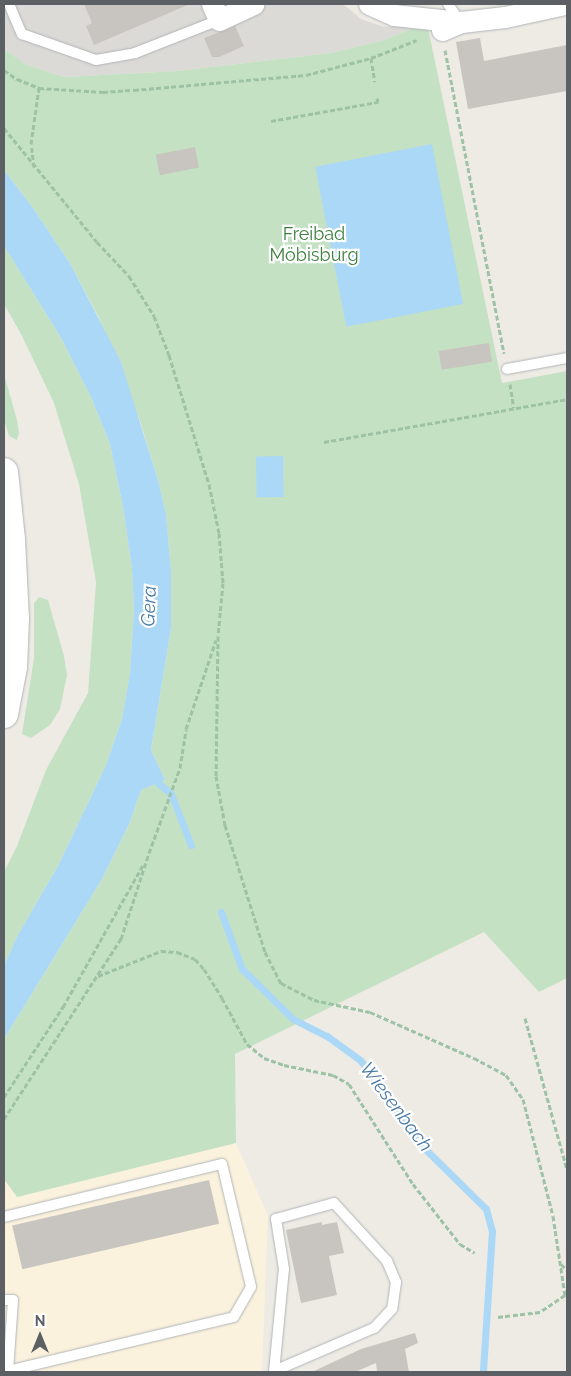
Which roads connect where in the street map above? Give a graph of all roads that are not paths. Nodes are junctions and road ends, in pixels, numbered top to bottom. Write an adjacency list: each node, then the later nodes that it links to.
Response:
1 (9, 4): 6 (lane)
2 (254, 4): 6 (street)
3 (369, 4): 7 (street)
4 (448, 4): 7 (lane)
5 (564, 4): 7 (street)
6 (215, 12)
7 (451, 26)
8 (567, 358): 9 (lane)
9 (507, 369)
10 (4, 472): 11 (street)
11 (4, 714)
12 (4, 1217): 15 (lane)
13 (4, 1300): 15 (lane)
14 (274, 1371): 14 (lane)
15 (8, 1372)

